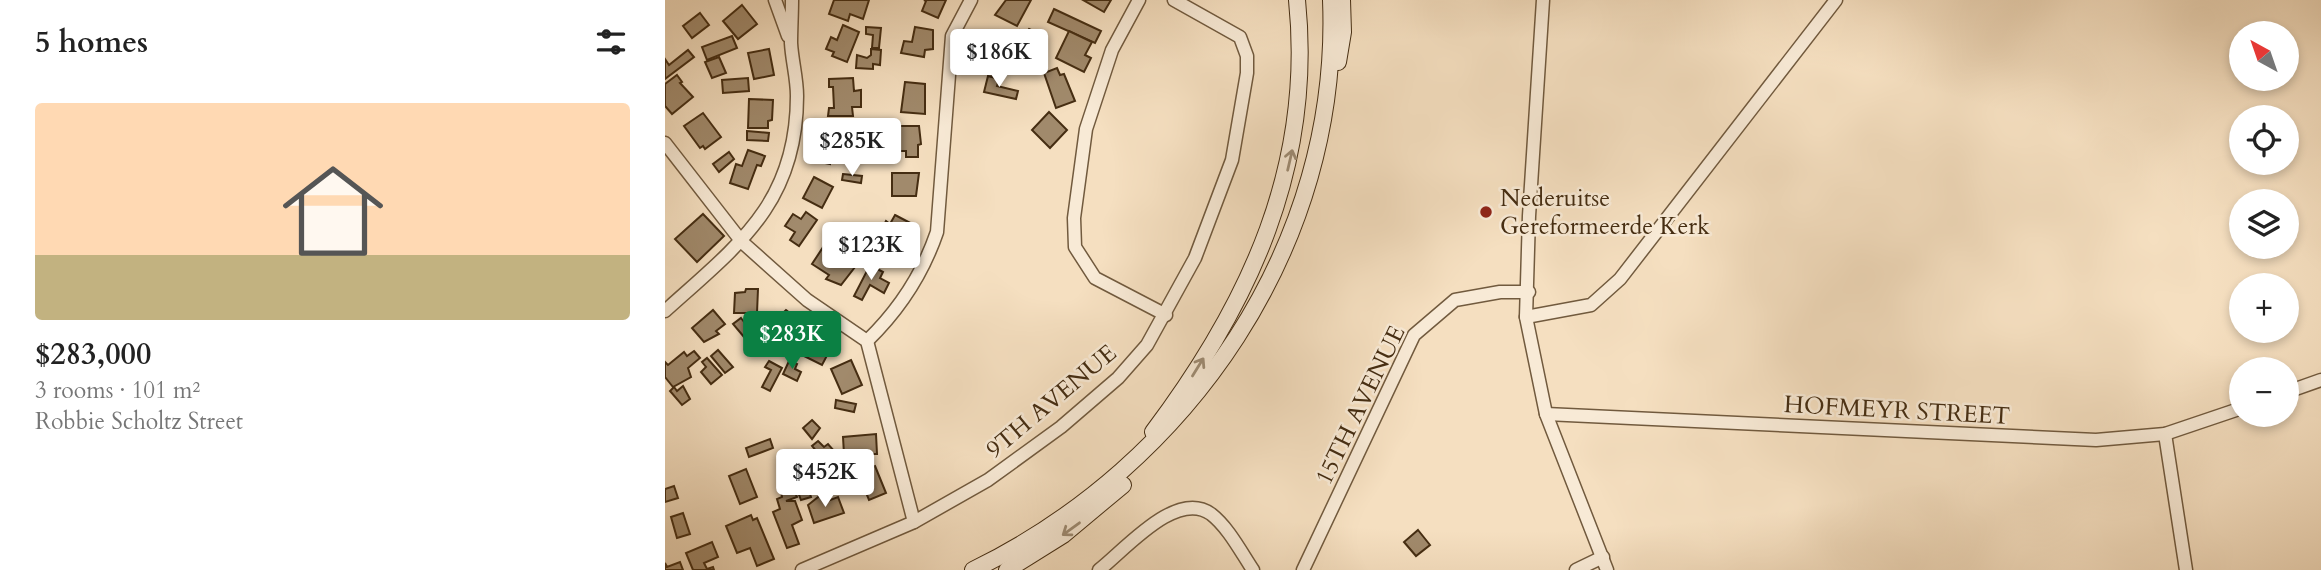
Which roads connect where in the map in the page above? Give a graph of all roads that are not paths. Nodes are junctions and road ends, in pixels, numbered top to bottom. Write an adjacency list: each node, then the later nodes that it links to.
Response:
1 (775, 0): 11 (street)
2 (792, 0): 11 (street)
3 (971, 0): 19 (street)
4 (1139, 0): 17 (street)
5 (1174, 0): 17 (street, 9TH AVENUE)
6 (1297, 0): 26 (main road, one-way to 6)
7 (1332, 0): 12 (main road); 26 (main road)
8 (1342, 0): 12 (main road)
9 (1543, 0): 15 (street)
10 (1836, 0): 18 (street)
11 (791, 44): 14 (street)
12 (1331, 105): 30 (main road, one-way to 30)
13 (665, 143): 14 (street)
14 (743, 242): 16 (street); 19 (street)
15 (1529, 292): 18 (street); 33 (street, 15TH AVENUE)
16 (665, 311)
17 (1165, 315): 25 (street, 9TH AVENUE)
18 (1526, 317): 23 (street)
19 (867, 341): 25 (street)
20 (2321, 380): 21 (street)
21 (2299, 388)
22 (2229, 412): 24 (street, HOFMEYR STREET)
23 (1546, 414): 24 (street, HOFMEYR STREET); 27 (street)
24 (2165, 433): 36 (street)
25 (914, 522): 28 (street, 9TH AVENUE)
26 (1054, 525): 29 (main road)
27 (1603, 557): 34 (street); 35 (street)
28 (802, 570)
29 (974, 570)
30 (1007, 570)
31 (1099, 570): 32 (street)
32 (1254, 570)
33 (1303, 570)
34 (1576, 570)
35 (1607, 570)
36 (2186, 570)

